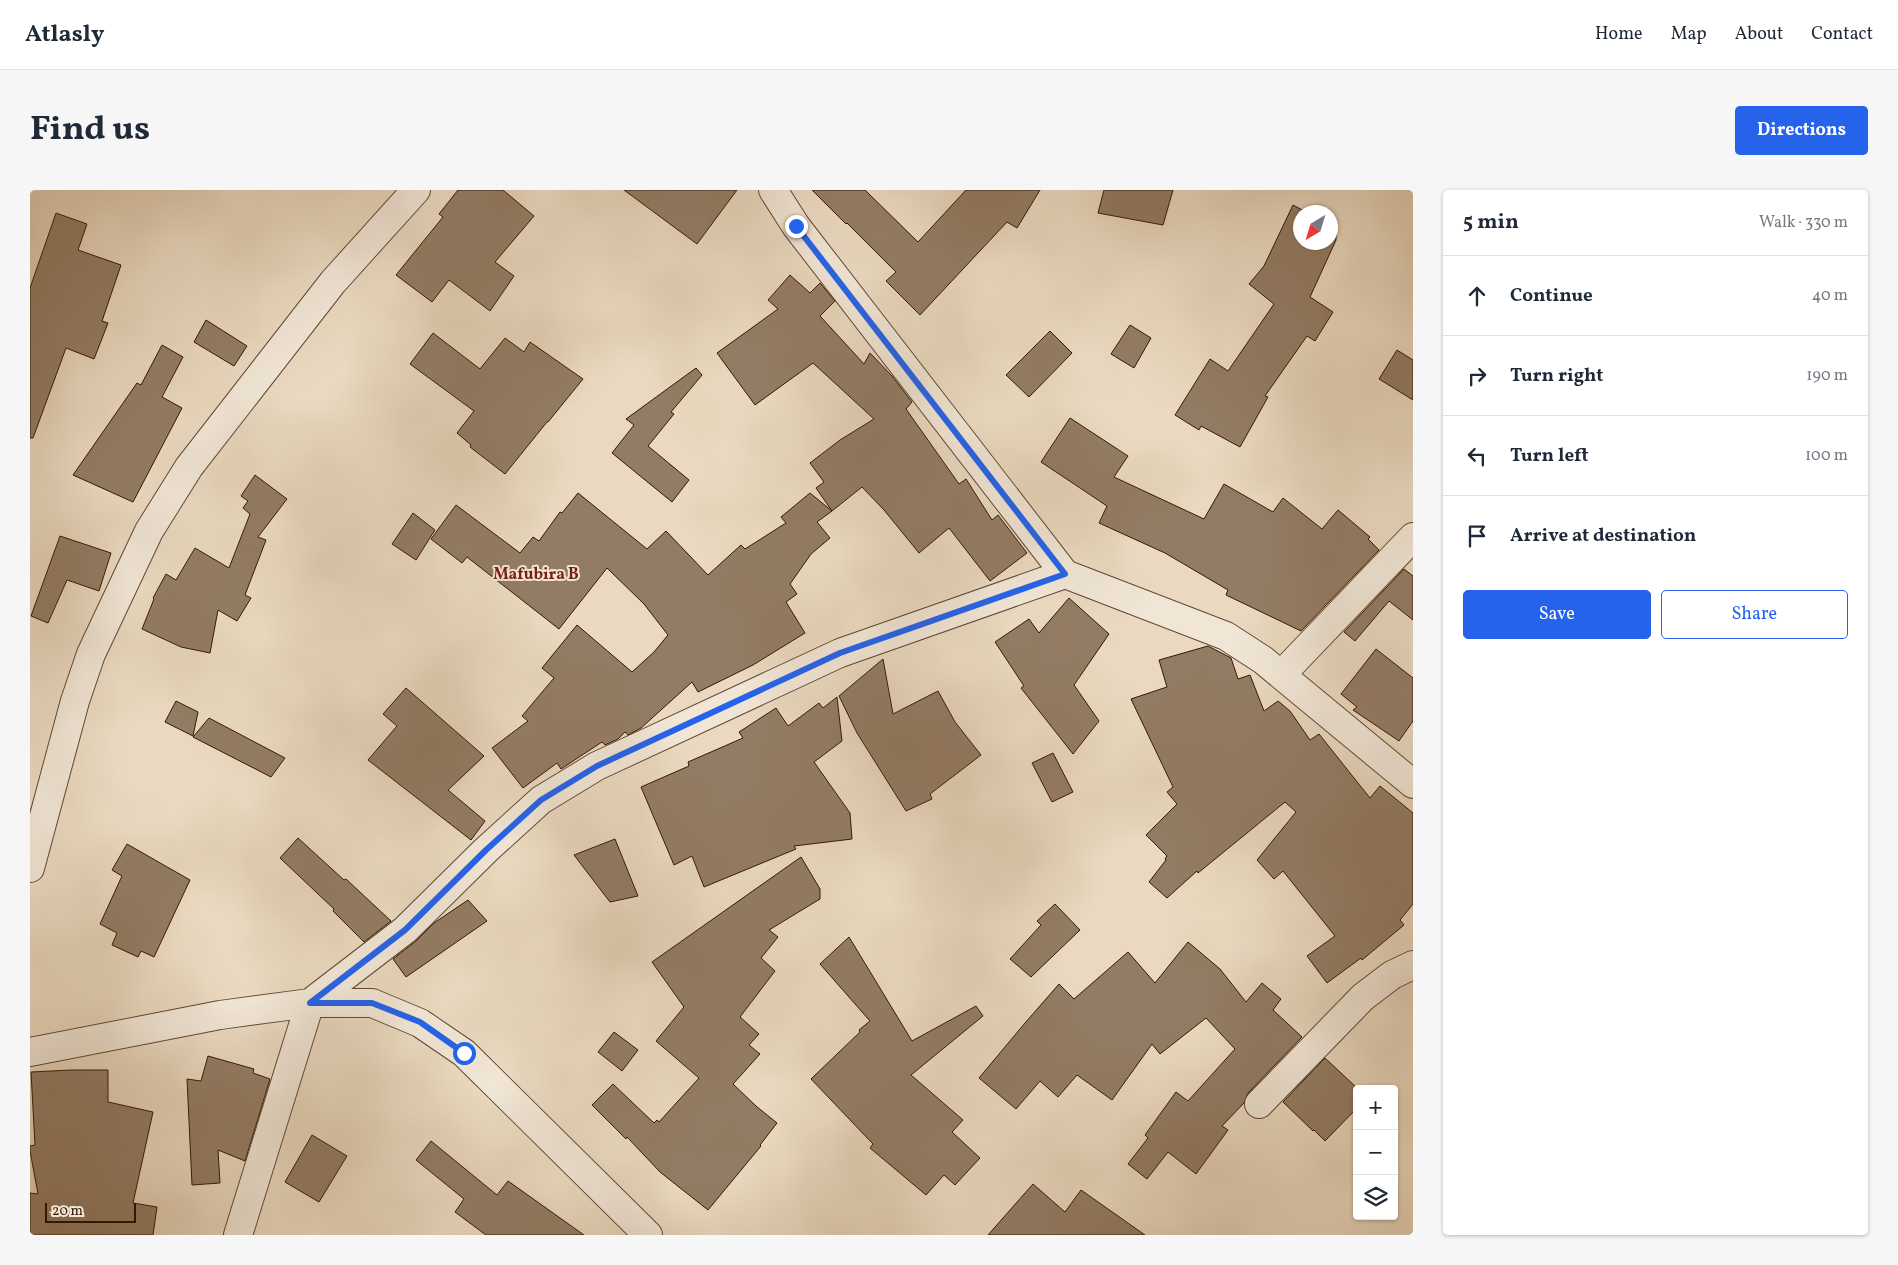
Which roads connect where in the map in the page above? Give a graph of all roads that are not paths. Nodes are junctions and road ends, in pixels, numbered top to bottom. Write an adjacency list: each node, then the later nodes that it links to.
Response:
1 (416, 190): 7 (street)
2 (773, 190): 4 (street)
3 (1413, 537): 5 (street)
4 (1065, 574): 5 (street); 9 (street)
5 (1281, 675): 6 (street)
6 (1413, 784)
7 (30, 868)
8 (1413, 964): 11 (street)
9 (310, 1003): 10 (street); 12 (street); 13 (street)
10 (30, 1052)
11 (1259, 1104)
12 (238, 1235)
13 (648, 1235)

